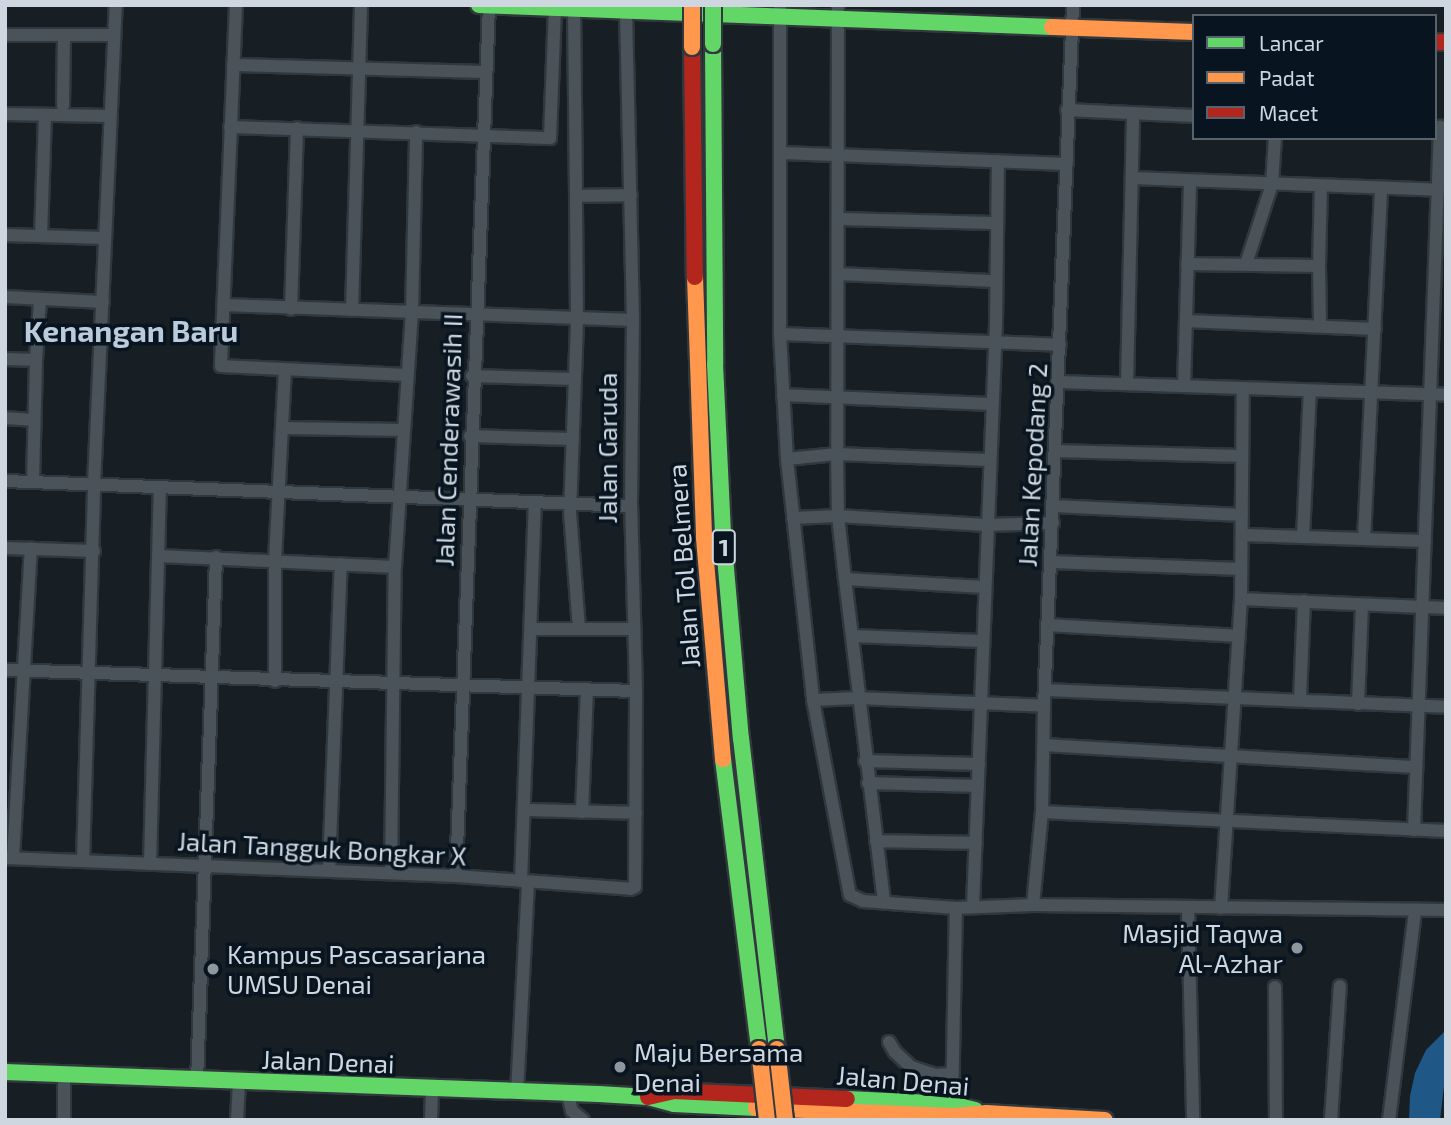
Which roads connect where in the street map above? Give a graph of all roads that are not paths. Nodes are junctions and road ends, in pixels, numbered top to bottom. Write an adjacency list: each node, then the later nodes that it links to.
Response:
1 (117, 5): 17 (street)
2 (236, 5): 19 (street)
3 (361, 5): 20 (street)
4 (478, 5): 5 (main road)
5 (489, 5): 11 (main road); 21 (street, Jalan Cenderawasih II)
6 (692, 5): 219 (main road, Jalan Tol Belmera / 1, bridge)
7 (713, 5): 220 (main road, Jalan Tol Belmera / 1, bridge)
8 (1073, 5): 14 (street, Jalan Kepodang 2)
9 (574, 7): 10 (main road); 11 (main road); 47 (street)
10 (626, 7): 12 (main road); 46 (street, Jalan Garuda)
11 (555, 8): 34 (street)
12 (780, 10): 13 (main road); 36 (street)
13 (837, 11): 14 (main road); 37 (street)
14 (1073, 27): 15 (main road); 23 (street, Jalan Kepodang 2)
15 (1192, 32)
16 (5, 35): 18 (street)
17 (114, 36): 18 (street); 27 (street)
18 (64, 37): 22 (street)
19 (233, 65): 20 (street); 30 (street)
20 (360, 69): 21 (street); 32 (street)
21 (486, 72): 34 (street, Jalan Cenderawasih II)
22 (63, 107)
23 (1067, 110): 24 (street); 39 (street, Jalan Kepodang 2)
24 (1133, 113): 28 (street); 40 (street)
25 (5, 114): 26 (street)
26 (45, 116): 27 (street); 51 (street)
27 (109, 116): 52 (street)
28 (1192, 116)
29 (1440, 126): 45 (street)
30 (230, 127): 31 (street); 61 (street)
31 (296, 128): 32 (street); 62 (street)
32 (358, 131): 33 (street); 63 (street)
33 (416, 132): 34 (street); 64 (street)
34 (483, 134): 65 (street, Jalan Cenderawasih II)
35 (1275, 140): 42 (street)
36 (782, 153): 37 (street); 71 (street)
37 (839, 153): 38 (street); 48 (street)
38 (998, 160): 39 (street); 49 (street)
39 (1067, 164): 74 (street, Jalan Kepodang 2)
40 (1132, 178): 41 (street); 82 (street)
41 (1190, 181): 42 (street); 53 (street)
42 (1272, 184): 43 (street); 54 (street)
43 (1321, 186): 44 (street); 55 (street)
44 (1381, 189): 45 (street); 70 (street)
45 (1438, 190): 88 (street)
46 (631, 195): 47 (street); 67 (street, Jalan Garuda)
47 (576, 196): 66 (street)
48 (838, 219): 49 (street); 56 (street)
49 (996, 223): 57 (street)
50 (5, 235): 51 (street)
51 (41, 236): 52 (street)
52 (104, 239): 60 (street)
53 (1187, 264): 54 (street); 68 (street)
54 (1246, 264): 55 (street)
55 (1319, 266): 69 (street)
56 (838, 274): 57 (street); 72 (street)
57 (995, 281): 73 (street)
58 (5, 297): 59 (street)
59 (40, 299): 60 (street); 76 (street)
60 (103, 302): 105 (street)
61 (224, 305): 62 (street); 77 (street)
62 (291, 309): 63 (street)
63 (352, 310): 64 (street)
64 (412, 314): 65 (street); 78 (street)
65 (475, 316): 66 (street); 79 (street, Jalan Cenderawasih II)
66 (578, 319): 67 (street); 80 (street)
67 (632, 320): 112 (street, Jalan Garuda)
68 (1186, 321): 69 (street); 83 (street)
69 (1320, 326): 70 (street)
70 (1375, 328): 86 (street)
71 (780, 334): 72 (street); 87 (street)
72 (837, 336): 73 (street); 90 (street)
73 (994, 342): 74 (street); 91 (street)
74 (1060, 345): 81 (street, Jalan Kepodang 2)
75 (5, 359): 76 (street)
76 (36, 360): 93 (street)
77 (285, 370): 78 (street); 94 (street)
78 (408, 375): 95 (street)
79 (472, 376): 80 (street); 96 (street, Jalan Cenderawasih II)
80 (574, 379): 97 (street)
81 (1059, 382): 82 (street); 98 (street, Jalan Kepodang 2)
82 (1127, 384): 83 (street)
83 (1184, 386): 84 (street)
84 (1243, 389): 85 (street); 100 (street)
85 (1310, 391): 86 (street); 120 (street)
86 (1369, 394): 88 (street); 121 (street)
87 (783, 395): 90 (street); 101 (street)
88 (1430, 395): 89 (street); 122 (street)
89 (1446, 396)
90 (837, 398): 91 (street); 99 (street)
91 (990, 404): 102 (street)
92 (5, 418): 93 (street)
93 (32, 419): 104 (street)
94 (283, 428): 95 (street); 107 (street)
95 (404, 430): 108 (street)
96 (470, 436): 97 (street); 109 (street, Jalan Cenderawasih II)
97 (573, 439): 111 (street)
98 (1055, 450): 100 (street); 113 (street, Jalan Kepodang 2)
99 (837, 454): 101 (street); 102 (street); 115 (street)
100 (1242, 456): 114 (street)
101 (787, 459): 116 (street)
102 (988, 460): 118 (street)
103 (5, 481): 104 (street)
104 (33, 482): 105 (street)
105 (94, 484): 106 (street); 125 (street)
106 (160, 487): 107 (street); 126 (street)
107 (279, 492): 108 (street); 128 (street)
108 (400, 497): 109 (street); 131 (street)
109 (468, 499): 110 (street); 155 (street, Jalan Cenderawasih II)
110 (535, 502): 111 (street); 141 (street)
111 (572, 504): 112 (street); 142 (street)
112 (631, 506): 143 (street, Jalan Garuda)
113 (1053, 506): 114 (street); 117 (street, Jalan Kepodang 2)
114 (1242, 515): 119 (street)
115 (838, 516): 116 (street); 118 (street); 133 (street)
116 (793, 518): 162 (street)
117 (1053, 523): 118 (street); 129 (street, Jalan Kepodang 2)
118 (986, 525): 134 (street)
119 (1242, 535): 120 (street); 132 (street)
120 (1303, 537): 121 (street)
121 (1364, 539): 122 (street)
122 (1425, 541): 138 (street)
123 (5, 548): 124 (street)
124 (31, 549): 125 (street); 148 (street)
125 (93, 551): 149 (street)
126 (159, 556): 127 (street); 150 (street)
127 (216, 557): 128 (street); 151 (street)
128 (275, 560): 130 (street); 152 (street)
129 (1051, 562): 132 (street); 140 (street, Jalan Kepodang 2)
130 (341, 564): 131 (street); 153 (street)
131 (395, 567): 154 (street)
132 (1241, 569): 135 (street)
133 (845, 579): 134 (street); 144 (street)
134 (984, 587): 146 (street)
135 (1241, 599): 136 (street); 145 (street)
136 (1304, 601): 137 (street); 163 (street)
137 (1362, 605): 138 (street); 165 (street)
138 (1423, 607): 139 (street); 166 (street)
139 (1446, 608)
140 (1048, 625): 145 (street); 158 (street, Jalan Kepodang 2)
141 (532, 629): 142 (street); 156 (street)
142 (579, 629): 143 (street)
143 (634, 629): 159 (street, Jalan Garuda)
144 (852, 636): 146 (street); 161 (street)
145 (1239, 636): 160 (street)
146 (982, 641): 164 (street)
147 (5, 670): 148 (street)
148 (23, 671): 149 (street); 185 (street)
149 (90, 674): 150 (street); 186 (street)
150 (154, 676): 151 (street); 187 (street)
151 (213, 678): 152 (street); 190 (street)
152 (275, 681): 153 (street)
153 (336, 682): 154 (street); 188 (street)
154 (396, 683): 155 (street); 189 (street)
155 (464, 684): 156 (street); 191 (street, Jalan Cenderawasih II)
156 (529, 686): 157 (street); 176 (street)
157 (587, 689): 159 (street); 177 (street)
158 (1045, 690): 160 (street); 167 (street, Jalan Kepodang 2)
159 (636, 691): 179 (street, Jalan Garuda)
160 (1236, 696): 163 (street); 170 (street)
161 (857, 698): 162 (street); 164 (street); 171 (street)
162 (813, 700): 194 (street)
163 (1300, 700): 165 (street)
164 (979, 703): 167 (street); 172 (street)
165 (1359, 704): 166 (street)
166 (1418, 705): 168 (street); 173 (street)
167 (1044, 706): 169 (street, Jalan Kepodang 2)
168 (1446, 706)
169 (1044, 745): 170 (street); 178 (street, Jalan Kepodang 2)
170 (1233, 757): 173 (street); 180 (street)
171 (866, 761): 172 (street); 174 (street)
172 (979, 764): 175 (street)
173 (1416, 767): 181 (street)
174 (868, 783): 175 (street); 183 (street)
175 (978, 786): 184 (street)
176 (524, 810): 177 (street); 192 (street)
177 (582, 812): 179 (street)
178 (1042, 812): 180 (street); 195 (street, Jalan Kepodang 2)
179 (636, 813): 193 (street, Jalan Garuda)
180 (1225, 821): 181 (street); 199 (street)
181 (1414, 830): 182 (street)
182 (1446, 831)
183 (876, 841): 184 (street); 194 (street)
184 (976, 843): 196 (street)
185 (9, 858): 186 (street, Jalan Tangguk Bongkar X)
186 (83, 861): 187 (street, Jalan Tangguk Bongkar X)
187 (150, 864): 190 (street, Jalan Tangguk Bongkar X)
188 (329, 870): 189 (street, Jalan Tangguk Bongkar X); 190 (street, Jalan Tangguk Bongkar X)
189 (391, 873): 191 (street, Jalan Tangguk Bongkar X)
190 (205, 875): 208 (street)
191 (456, 876): 192 (street, Jalan Tangguk Bongkar X)
192 (525, 882): 193 (street, Jalan Tangguk Bongkar X); 211 (street)
193 (635, 887)
194 (884, 903): 197 (street)
195 (1034, 905): 196 (street); 198 (street)
196 (973, 906): 197 (street)
197 (956, 908): 206 (street)
198 (1188, 908): 199 (street); 222 (street)
199 (1221, 908): 200 (street)
200 (1415, 910): 201 (street); 225 (street)
201 (1446, 910)
202 (1340, 986): 224 (street)
203 (1275, 987): 223 (street)
204 (889, 1042): 206 (street)
205 (5, 1072): 207 (main road, Jalan Denai)
206 (950, 1074): 213 (street)
207 (64, 1076): 208 (main road, Jalan Denai); 215 (street)
208 (197, 1081): 209 (main road, Jalan Denai)
209 (239, 1082): 210 (main road, Jalan Denai); 216 (street)
210 (432, 1090): 211 (main road, Jalan Denai); 217 (street)
211 (517, 1093): 212 (main road, Jalan Denai)
212 (568, 1095): 213 (main road, Jalan Denai); 218 (street)
213 (952, 1113): 214 (main road, Jalan Denai)
214 (1004, 1117): 221 (main road, Jalan Denai)
215 (64, 1120)
216 (237, 1120)
217 (431, 1120)
218 (583, 1120)
219 (767, 1120)
220 (785, 1120)
221 (1105, 1120)
222 (1193, 1120)
223 (1276, 1120)
224 (1331, 1120)
225 (1389, 1120)

